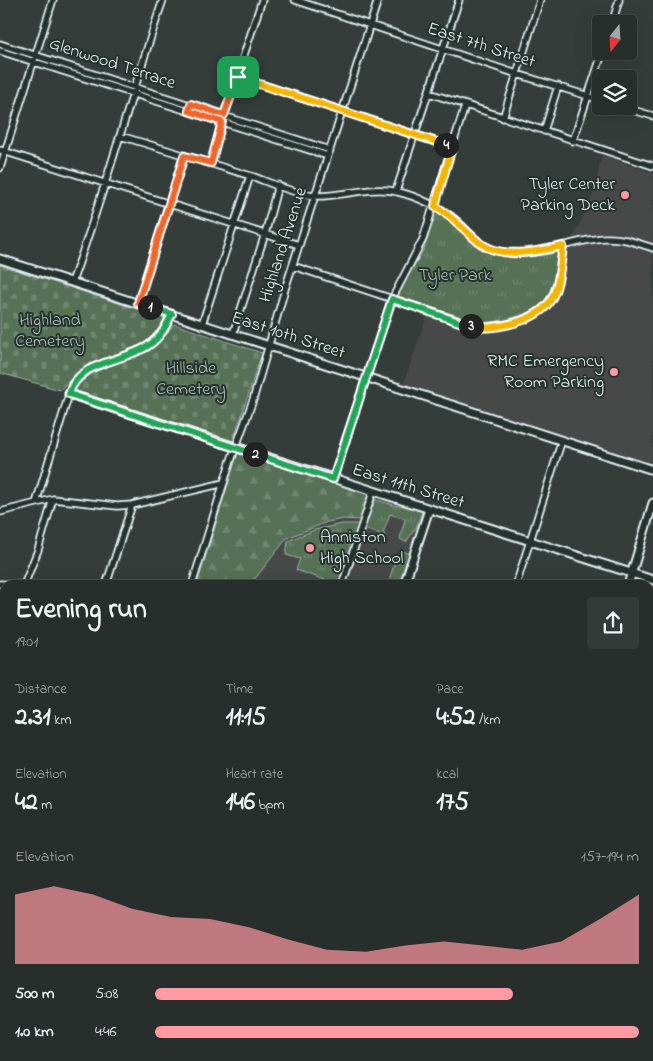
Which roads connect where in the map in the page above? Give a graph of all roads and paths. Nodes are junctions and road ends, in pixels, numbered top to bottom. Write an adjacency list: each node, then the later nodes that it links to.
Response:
1 (53, 0): 14 (street)
2 (163, 0): 20 (street)
3 (262, 0): 18 (street)
4 (295, 0): 10 (street, East 7th Street)
5 (378, 0): 10 (street, Highland Avenue)
6 (459, 0): 12 (street)
7 (540, 0): 17 (street)
8 (619, 0): 9 (street)
9 (615, 15)
10 (370, 25): 12 (street, East 7th Street); 27 (street, Highland Avenue)
11 (0, 44): 14 (street, Glenwood Terrace)
12 (444, 48): 17 (street, East 7th Street); 22 (street)
13 (0, 51): 16 (street, Glenwood Terrace)
14 (35, 54): 16 (street); 20 (street, Glenwood Terrace)
15 (600, 60): 23 (street)
16 (34, 61): 21 (street, Glenwood Terrace); 37 (street)
17 (517, 74): 19 (street, East 7th Street); 30 (street)
18 (238, 77): 27 (street); 31 (street)
19 (558, 86): 23 (street, East 7th Street); 32 (street)
20 (135, 87): 21 (street); 26 (street, Glenwood Terrace)
21 (133, 94): 26 (street, Glenwood Terrace); 34 (street)
22 (429, 94): 25 (street); 33 (street)
23 (588, 95): 24 (street, East 7th Street); 35 (street)
24 (592, 97)
25 (465, 106): 30 (street); 36 (street)
26 (190, 108): 31 (street, Glenwood Terrace)
27 (342, 111): 33 (street); 38 (street, Highland Avenue)
28 (637, 111): 29 (street)
29 (653, 116)
30 (503, 118): 32 (street)
31 (223, 119): 38 (street, Glenwood Terrace); 40 (street)
32 (544, 131): 35 (street)
33 (415, 135): 36 (street); 46 (street)
34 (120, 136): 39 (street); 44 (street)
35 (573, 141): 41 (street)
36 (452, 147): 49 (street)
37 (3, 150): 42 (street); 44 (street)
38 (329, 153): 47 (street, Highland Avenue)
39 (184, 156): 40 (street); 48 (street)
40 (211, 163): 43 (street)
41 (653, 164)
42 (0, 168)
43 (250, 176): 45 (street); 50 (street)
44 (105, 184): 48 (street); 57 (street)
45 (278, 185): 47 (street); 51 (street)
46 (396, 191): 47 (street); 49 (street)
47 (315, 196): 52 (street, Highland Avenue)
48 (170, 204): 50 (street); 59 (street)
49 (435, 206): 53 (street); 58 (street)
50 (234, 225): 51 (street); 61 (street)
51 (265, 234): 52 (street); 62 (street)
52 (299, 245): 56 (street, Highland Avenue)
53 (563, 246): 54 (street); 58 (street)
54 (653, 248)
55 (0, 259): 57 (street, East 10th Street)
56 (293, 266): 58 (street); 63 (street, Highland Avenue)
57 (72, 282): 59 (street, East 10th Street)
58 (392, 299): 64 (street)
59 (138, 303): 60 (street, East 10th Street)
60 (172, 314): 61 (street, East 10th Street); 65 (street)
61 (202, 324): 62 (street, East 10th Street)
62 (233, 334): 63 (street, East 10th Street)
63 (269, 345): 64 (street, East 10th Street); 67 (street, Highland Avenue)
64 (366, 377): 66 (street, East 10th Street); 69 (street)
65 (69, 394): 67 (street, East 11th Street); 73 (street)
66 (562, 440): 68 (street, East 10th Street); 78 (street)
67 (236, 448): 69 (street, East 11th Street); 70 (street, Highland Avenue)
68 (653, 470)
69 (333, 479): 71 (street, East 11th Street)
70 (224, 483): 75 (street); 82 (street, Highland Avenue)
71 (372, 492): 76 (street, East 11th Street); 83 (street)
72 (53, 499): 73 (street); 75 (street); 80 (street)
73 (36, 503): 77 (street)
74 (653, 503): 79 (street)
75 (132, 505): 81 (street)
76 (429, 509): 78 (street, East 11th Street); 84 (street)
77 (0, 512)
78 (530, 542): 79 (street, East 11th Street); 85 (street)
79 (631, 573): 86 (street); 87 (street, East 11th Street)
80 (24, 580)
81 (108, 580)
82 (194, 580)
83 (344, 580)
84 (406, 580)
85 (518, 580)
86 (629, 580)
87 (653, 580)

